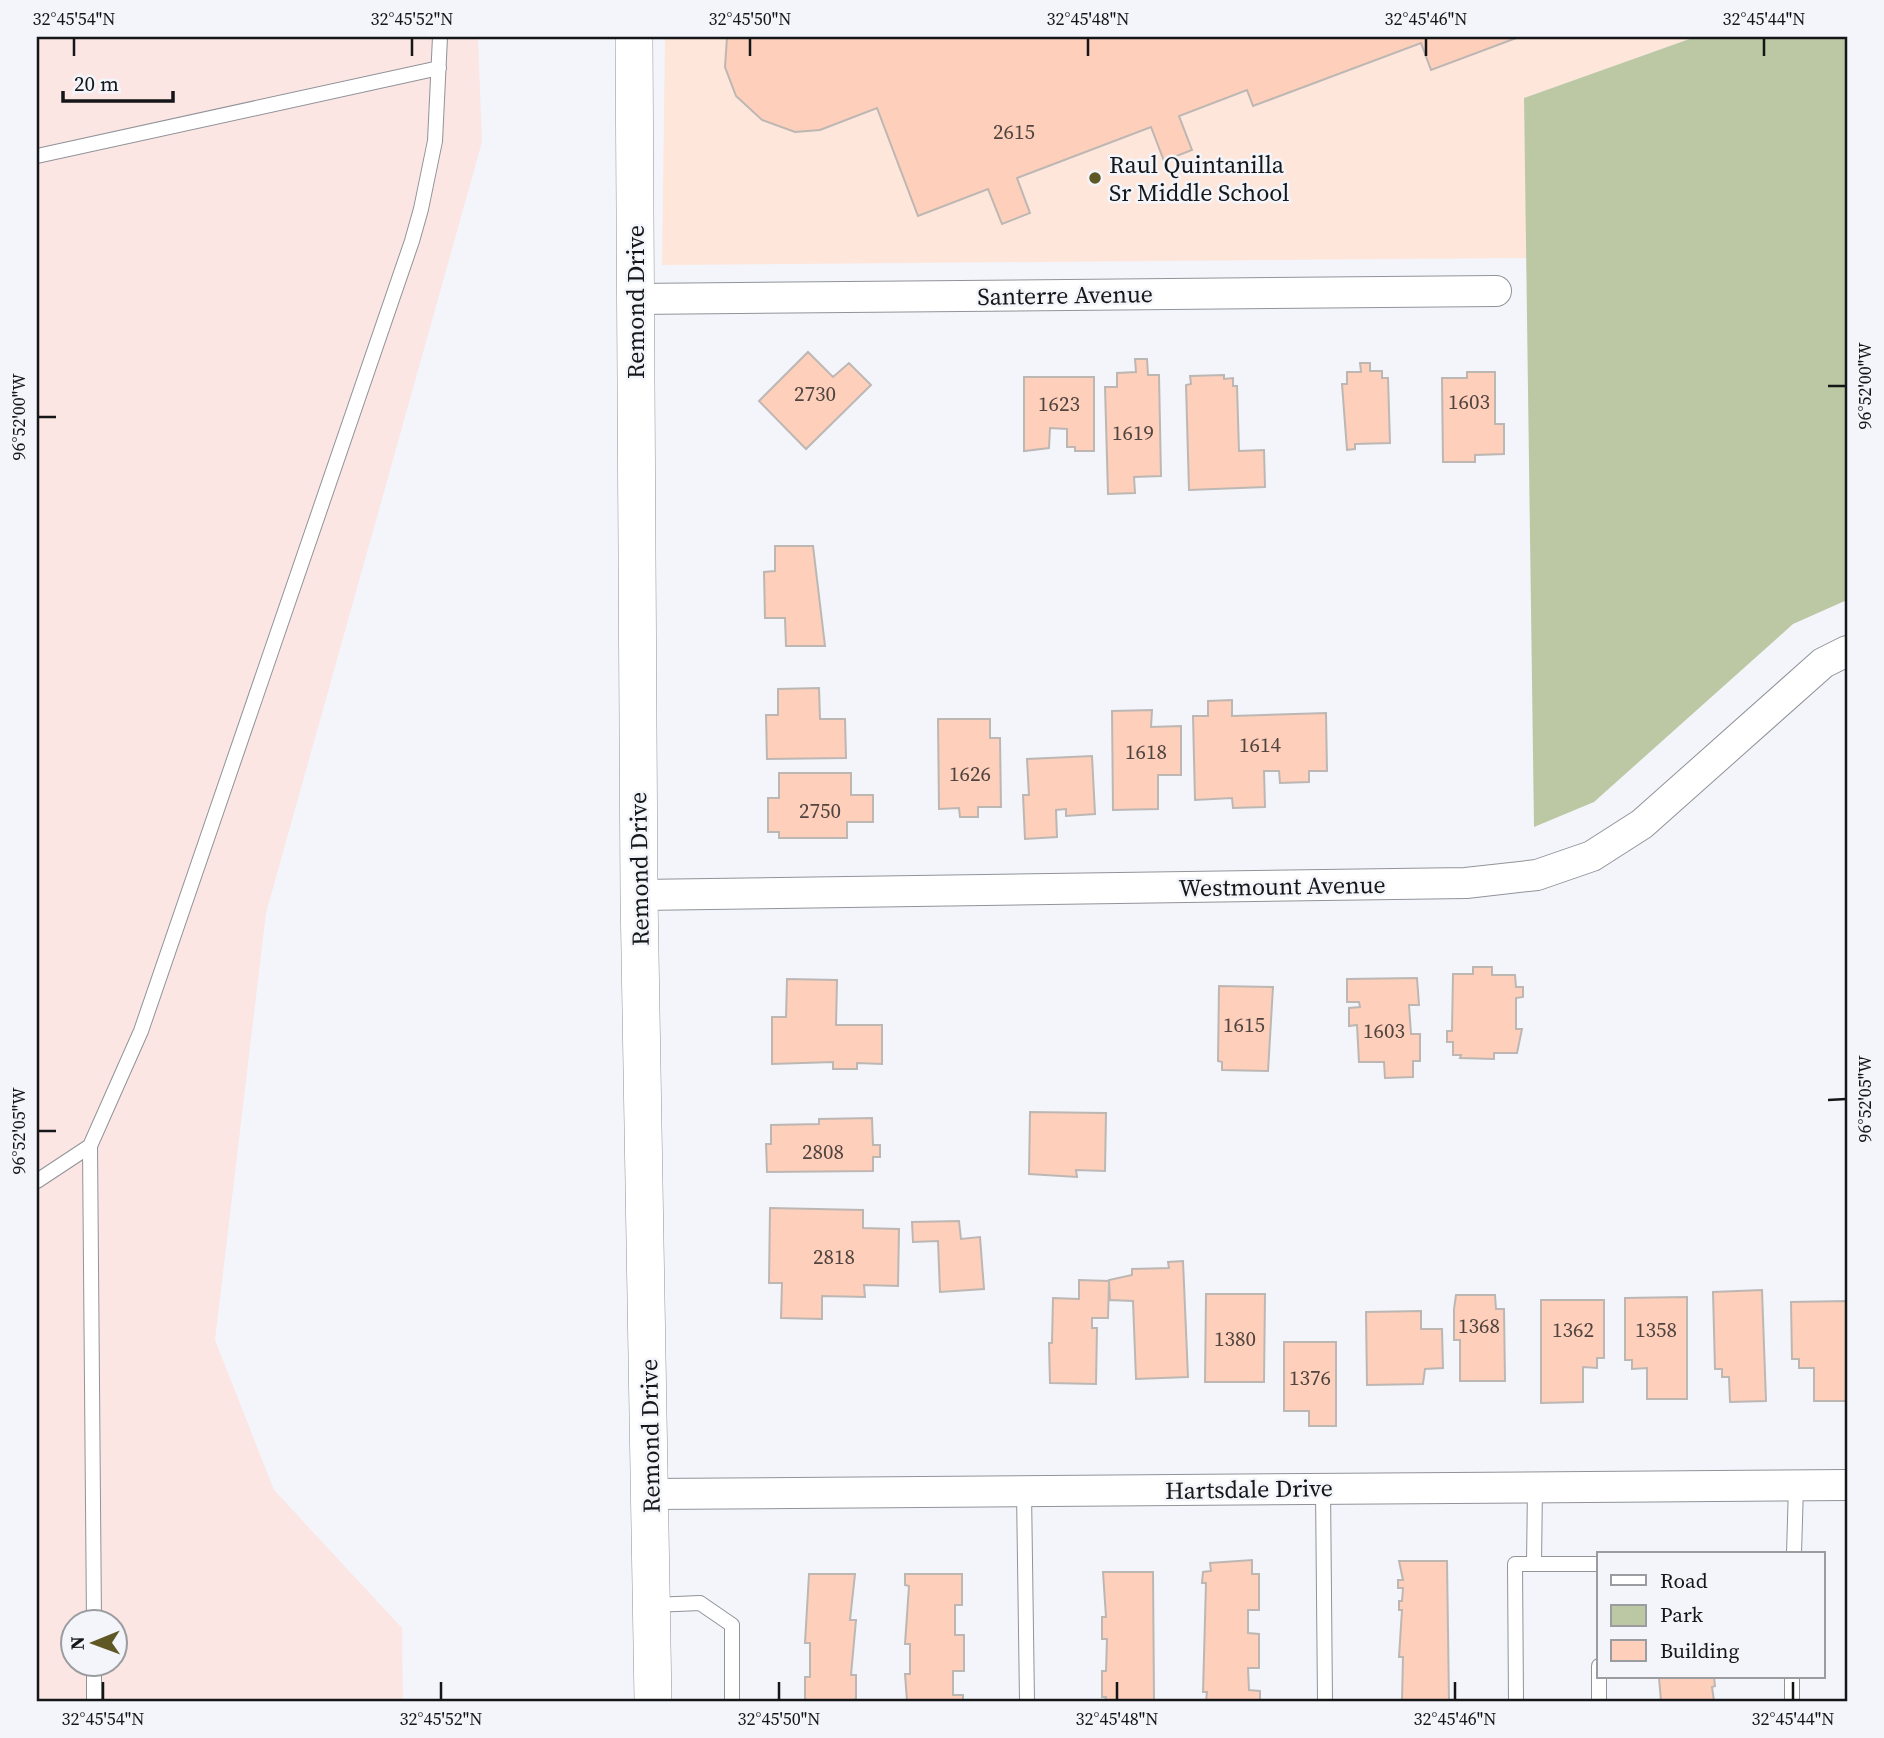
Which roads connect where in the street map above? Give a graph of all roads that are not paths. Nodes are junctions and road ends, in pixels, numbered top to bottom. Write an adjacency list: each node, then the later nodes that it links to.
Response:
1 (440, 37): 3 (lane)
2 (634, 37): 6 (street, Remond Drive)
3 (439, 68): 4 (lane); 9 (lane)
4 (37, 156)
5 (1496, 291): 6 (street, Santerre Avenue)
6 (634, 299): 8 (street, Remond Drive)
7 (1847, 651): 8 (street, Westmount Avenue)
8 (639, 895): 16 (street, Remond Drive)
9 (90, 1146): 10 (lane); 21 (lane)
10 (37, 1181)
11 (1847, 1485): 13 (street, Hartsdale Drive)
12 (1535, 1486): 13 (street, Hartsdale Drive); 14 (street, Hartsdale Drive); 18 (lane)
13 (1796, 1486): 17 (lane)
14 (1323, 1488): 15 (street, Hartsdale Drive); 29 (lane)
15 (1024, 1491): 16 (street, Hartsdale Drive); 28 (lane)
16 (651, 1494): 20 (street, Remond Drive)
17 (1794, 1552)
18 (1534, 1564): 19 (lane); 30 (lane)
19 (1597, 1564)
20 (653, 1605): 26 (street, Remond Drive); 27 (lane)
21 (94, 1608)
22 (94, 1678): 25 (lane)
23 (1599, 1678): 31 (lane)
24 (1792, 1678): 32 (lane)
25 (94, 1701)
26 (653, 1701)
27 (732, 1701)
28 (1027, 1701)
29 (1325, 1701)
30 (1516, 1701)
31 (1599, 1701)
32 (1792, 1701)

